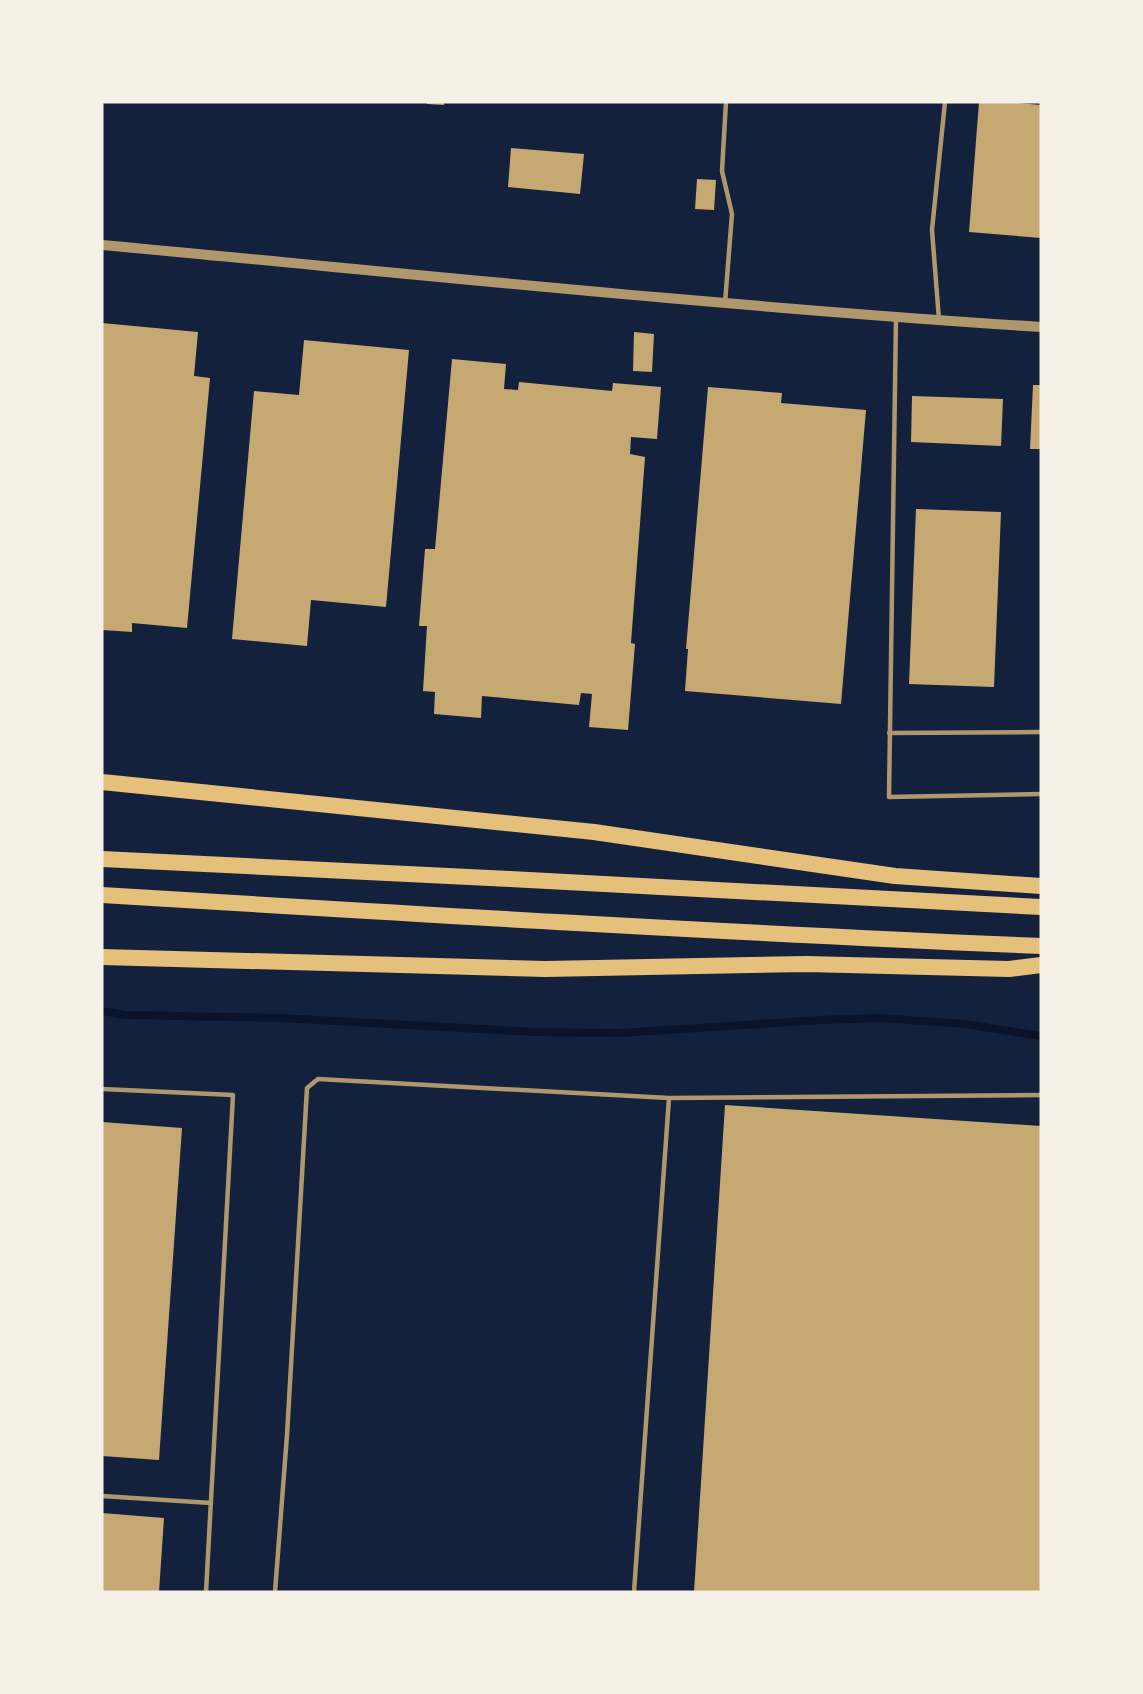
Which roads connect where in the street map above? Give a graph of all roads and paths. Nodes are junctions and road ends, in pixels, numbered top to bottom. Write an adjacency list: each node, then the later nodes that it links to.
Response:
1 (726, 102): 4 (lane)
2 (945, 102): 6 (lane)
3 (102, 245): 4 (street)
4 (724, 303): 5 (street)
5 (896, 317): 6 (street); 9 (lane)
6 (939, 321): 7 (street)
7 (1041, 327)
8 (1041, 732): 9 (lane)
9 (890, 733): 11 (lane)
10 (102, 782): 13 (highway)
11 (1041, 794)
12 (102, 859): 15 (highway)
13 (1041, 886)
14 (102, 895): 16 (highway)
15 (1041, 907)
16 (1041, 946)
17 (102, 957): 18 (highway)
18 (1041, 965)
19 (102, 1089): 23 (lane)
20 (1041, 1095): 21 (lane)
21 (669, 1098): 25 (lane); 26 (lane)
22 (102, 1496): 23 (lane)
23 (211, 1503): 24 (lane)
24 (206, 1592)
25 (274, 1592)
26 (634, 1592)

